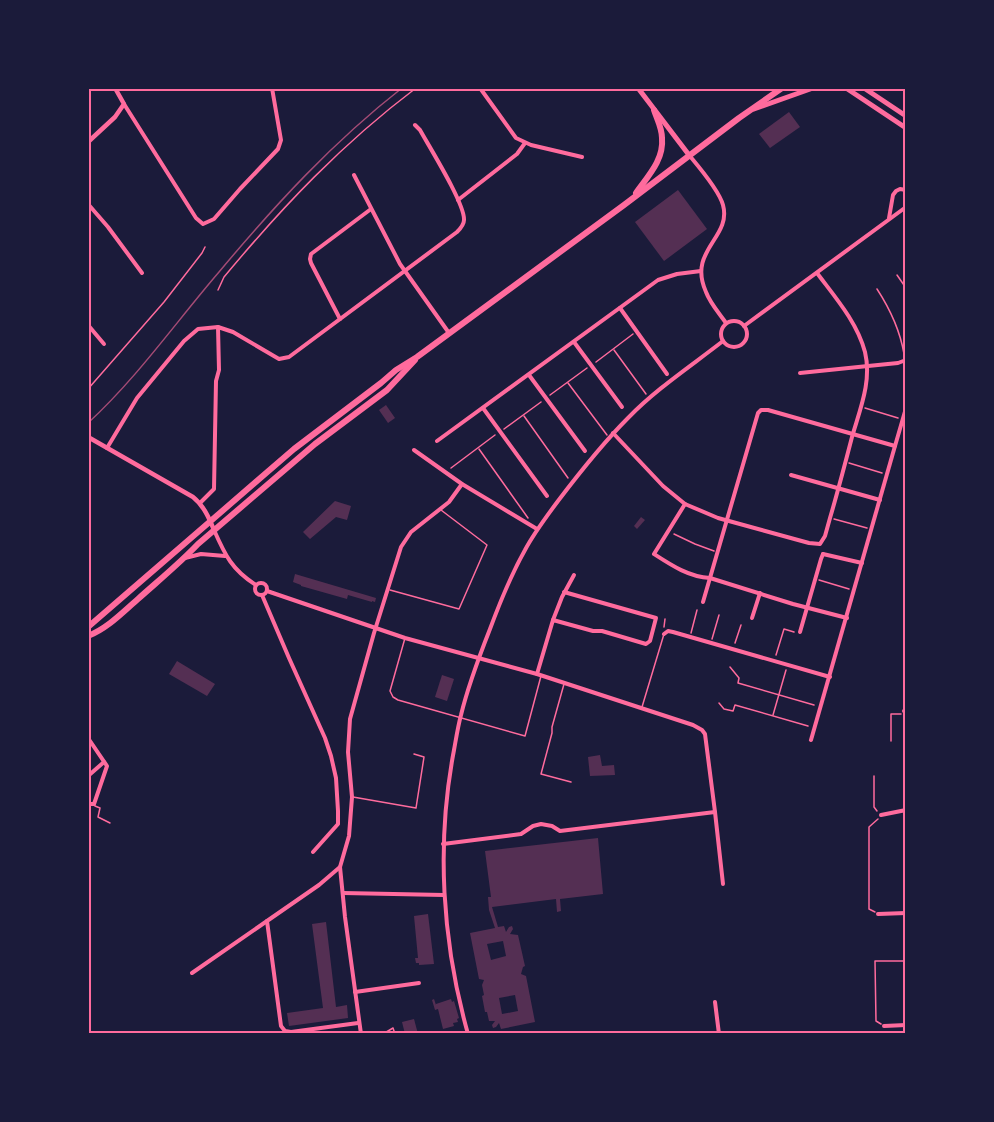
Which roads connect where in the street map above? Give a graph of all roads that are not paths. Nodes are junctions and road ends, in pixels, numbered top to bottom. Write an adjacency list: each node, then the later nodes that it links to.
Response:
1 (115, 88): 9 (street)
2 (272, 88): 9 (street)
3 (480, 88): 16 (street)
4 (638, 88): 10 (main road)
5 (782, 88): 11 (main road)
6 (813, 88): 11 (main road)
7 (846, 88): 14 (main road)
8 (864, 88): 12 (main road)
9 (124, 104): 15 (street)
10 (654, 110): 17 (main road); 21 (main road)
11 (750, 110): 17 (main road)
12 (906, 116)
13 (415, 125): 22 (street)
14 (906, 128)
15 (89, 140)
16 (525, 143): 18 (street); 22 (street)
17 (689, 155): 21 (main road); 28 (street)
18 (582, 157)
19 (354, 175): 25 (street)
20 (906, 190): 26 (street)
21 (633, 198): 37 (main road)
22 (458, 200): 27 (street)
23 (88, 204): 29 (street)
24 (906, 207): 26 (street)
25 (371, 209): 27 (street); 32 (street)
26 (889, 219): 30 (street)
27 (406, 271): 32 (street); 37 (street)
28 (701, 271): 31 (street); 33 (street)
29 (142, 273)
30 (817, 273): 35 (street); 43 (street)
31 (620, 309): 39 (street); 45 (street)
32 (340, 319): 36 (street)
33 (726, 323): 35 (street); 38 (street)
34 (88, 325): 40 (street)
35 (744, 326): 38 (street)
36 (218, 327): 57 (street); 65 (street)
37 (449, 333): 41 (main road)
38 (723, 341): 52 (street)
39 (574, 342): 46 (street); 49 (street)
40 (104, 344)
41 (417, 357): 47 (main road); 48 (main road)
42 (906, 359): 43 (street)
43 (868, 366): 44 (street); 53 (street)
44 (800, 373)
45 (668, 374)
46 (529, 375): 50 (street); 59 (street)
47 (381, 383): 48 (main road); 69 (main road)
48 (387, 390): 71 (main road)
49 (622, 407)
50 (483, 408): 55 (street); 63 (street)
51 (906, 408): 56 (street)
52 (614, 433): 66 (street); 70 (street)
53 (853, 435): 56 (street); 62 (street); 68 (street)
54 (88, 437): 57 (street)
55 (436, 441)
56 (895, 446): 64 (street)
57 (107, 448): 65 (street)
58 (414, 450): 61 (street)
59 (585, 452)
60 (791, 475): 62 (street)
61 (462, 484): 67 (street); 70 (street)
62 (838, 489): 64 (street); 72 (street)
63 (547, 496)
64 (880, 500): 76 (street)
65 (200, 502): 69 (street)
66 (685, 504): 68 (street); 78 (street)
67 (440, 510): 80 (street); 80 (lane)
68 (727, 520): 72 (street); 78 (street)
69 (211, 521): 71 (street); 90 (main road)
70 (537, 529): 96 (street)
71 (214, 530): 74 (street); 75 (main road)
72 (820, 544): 73 (street)
73 (823, 554): 76 (street); 86 (street)
74 (225, 556): 75 (street); 79 (street)
75 (183, 559): 94 (main road)
76 (862, 563): 88 (street)
77 (574, 574): 82 (street)
78 (710, 578): 83 (street); 85 (street)
79 (256, 585): 81 (street); 84 (street)
80 (388, 589): 91 (street)
81 (267, 591): 84 (street); 91 (street)
82 (564, 592): 89 (street); 89 (street)
83 (760, 593): 86 (street); 87 (street)
84 (262, 595): 115 (street)
85 (703, 602)
86 (807, 606): 88 (street); 92 (street)
87 (752, 618)
88 (847, 618): 98 (street)
89 (553, 620): 97 (street)
90 (88, 627)
91 (377, 628): 95 (street); 108 (street)
92 (800, 632)
93 (664, 634): 98 (street); 100 (lane)
94 (88, 636)
95 (405, 638): 96 (street); 101 (lane)
96 (478, 658): 97 (street); 101 (street)
97 (539, 674): 99 (street); 101 (lane)
98 (830, 676): 103 (street)
99 (564, 683): 100 (street); 107 (lane)
100 (642, 708): 111 (street)
101 (460, 718): 114 (street)
102 (88, 738): 105 (street)
103 (811, 740)
104 (414, 754): 108 (lane)
105 (104, 762): 106 (street); 109 (street)
106 (88, 776)
107 (571, 782)
108 (352, 797): 116 (street)
109 (91, 804): 113 (lane)
110 (906, 810): 112 (street)
111 (715, 812): 114 (street); 117 (street)
112 (881, 815)
113 (110, 823)
114 (443, 844): 119 (street)
115 (313, 852)
116 (340, 867): 118 (street); 122 (street)
117 (723, 884)
118 (343, 893): 119 (street); 125 (street)
119 (444, 895): 133 (street)
120 (878, 914): 121 (street)
121 (906, 914)
122 (267, 921): 123 (street); 127 (street)
123 (192, 973)
124 (419, 983): 125 (street)
125 (355, 992): 127 (street)
126 (714, 1002): 134 (street)
127 (358, 1023): 130 (street)
128 (906, 1025): 129 (street)
129 (885, 1026)
130 (360, 1034)
131 (383, 1034): 132 (lane)
132 (395, 1034)
133 (468, 1034)
134 (719, 1034)

